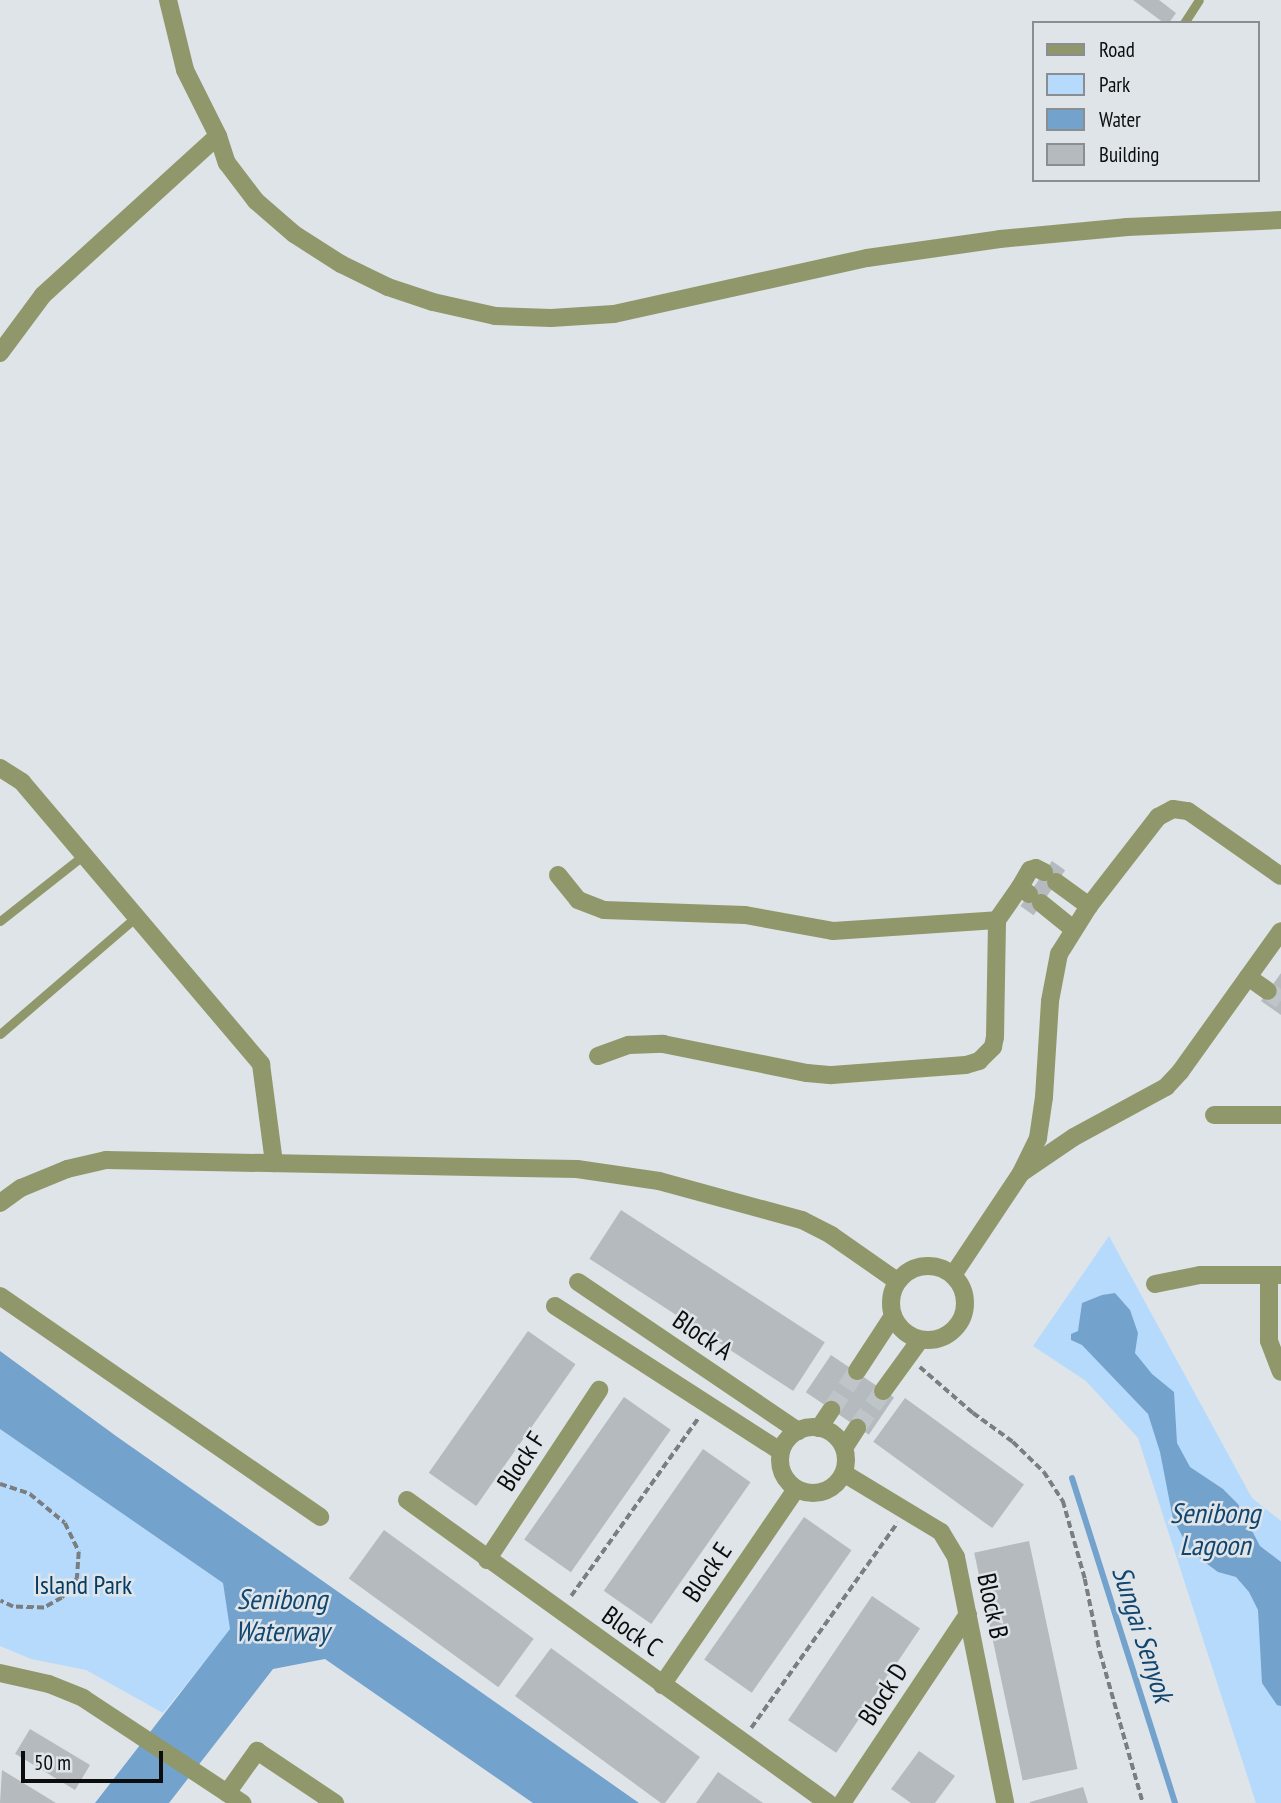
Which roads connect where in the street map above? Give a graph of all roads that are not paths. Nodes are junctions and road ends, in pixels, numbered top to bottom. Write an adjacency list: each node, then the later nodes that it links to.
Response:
1 (168, 0): 4 (street)
2 (1199, 0): 3 (lane)
3 (1185, 21)
4 (218, 136): 5 (street); 6 (street)
5 (1281, 220)
6 (0, 353)
7 (0, 768): 8 (street)
8 (84, 855): 13 (street); 15 (lane)
9 (558, 875): 14 (street)
10 (1281, 876): 12 (street)
11 (1030, 894): 12 (street); 14 (street); 16 (street)
12 (1089, 906): 16 (street)
13 (136, 917): 21 (lane); 25 (street)
14 (997, 920): 22 (street)
15 (0, 921)
16 (1073, 929): 26 (street)
17 (1281, 931): 18 (street)
18 (1274, 955): 19 (street)
19 (1248, 977): 20 (street); 26 (street)
20 (1268, 991)
21 (0, 1034)
22 (598, 1056)
23 (1214, 1115): 24 (street)
24 (1281, 1115)
25 (274, 1163): 27 (street); 30 (street)
26 (1021, 1173): 28 (street)
27 (0, 1203)
28 (953, 1275): 30 (street); 36 (street)
29 (1275, 1275): 32 (street); 38 (street)
30 (897, 1281): 35 (street)
31 (578, 1282): 44 (street, Block A)
32 (1155, 1284)
33 (0, 1296): 50 (street)
34 (555, 1306): 46 (street)
35 (893, 1316): 36 (street); 37 (street)
36 (920, 1340): 40 (street)
37 (857, 1371)
38 (1281, 1372)
39 (599, 1390): 51 (street, Block F)
40 (883, 1391)
41 (831, 1410): 42 (street)
42 (819, 1428): 44 (street); 45 (street)
43 (857, 1428): 45 (street)
44 (798, 1431): 46 (street)
45 (844, 1448): 47 (street)
46 (780, 1451): 48 (street)
47 (845, 1474): 48 (street); 52 (street, Block B)
48 (796, 1489): 54 (street, Block E)
49 (407, 1500): 51 (street, Block C)
50 (320, 1517)
51 (487, 1560): 54 (street, Block C)
52 (968, 1614): 59 (street, Block D); 60 (street, Block B)
53 (0, 1673): 55 (street)
54 (662, 1685): 58 (street, Block C)
55 (227, 1793): 56 (street); 57 (street)
56 (242, 1803)
57 (335, 1803)
58 (828, 1803)
59 (842, 1803)
60 (1005, 1803)

